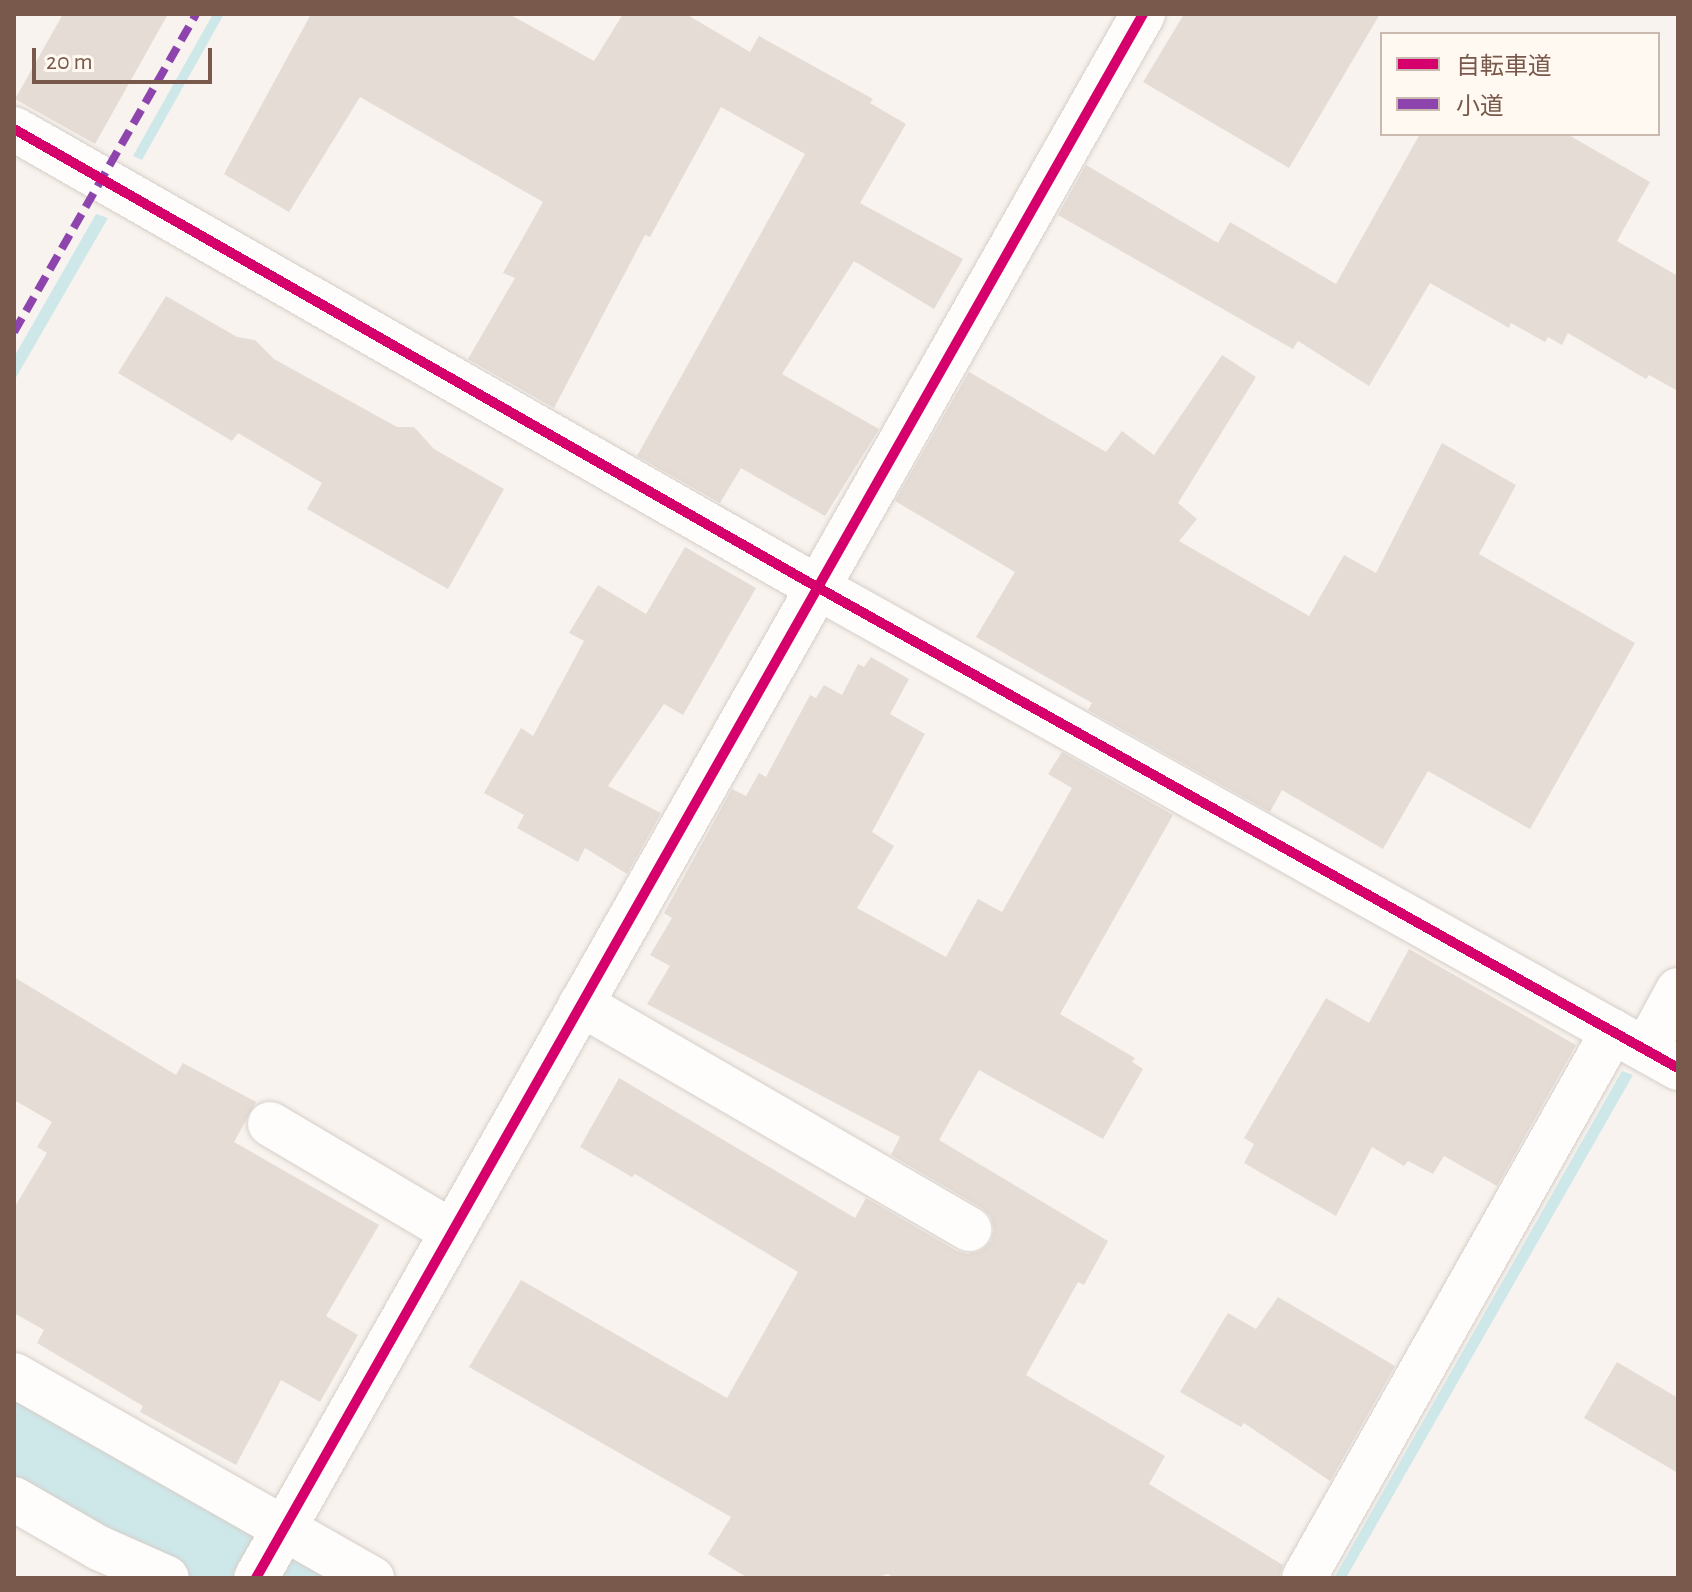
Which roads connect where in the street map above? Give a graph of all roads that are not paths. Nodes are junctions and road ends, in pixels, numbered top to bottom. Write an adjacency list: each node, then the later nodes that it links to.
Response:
1 (1143, 14): 3 (street)
2 (14, 129): 3 (street)
3 (817, 587): 5 (street); 6 (street)
4 (1678, 990): 6 (street)
5 (581, 1004): 8 (street); 9 (street)
6 (1646, 1049): 16 (street)
7 (270, 1124): 9 (street)
8 (969, 1229)
9 (451, 1231): 12 (street)
10 (14, 1375): 12 (street)
11 (14, 1499): 13 (street)
12 (281, 1532): 14 (street); 15 (street)
13 (167, 1578)
14 (256, 1578)
15 (372, 1578)
16 (1304, 1578)

